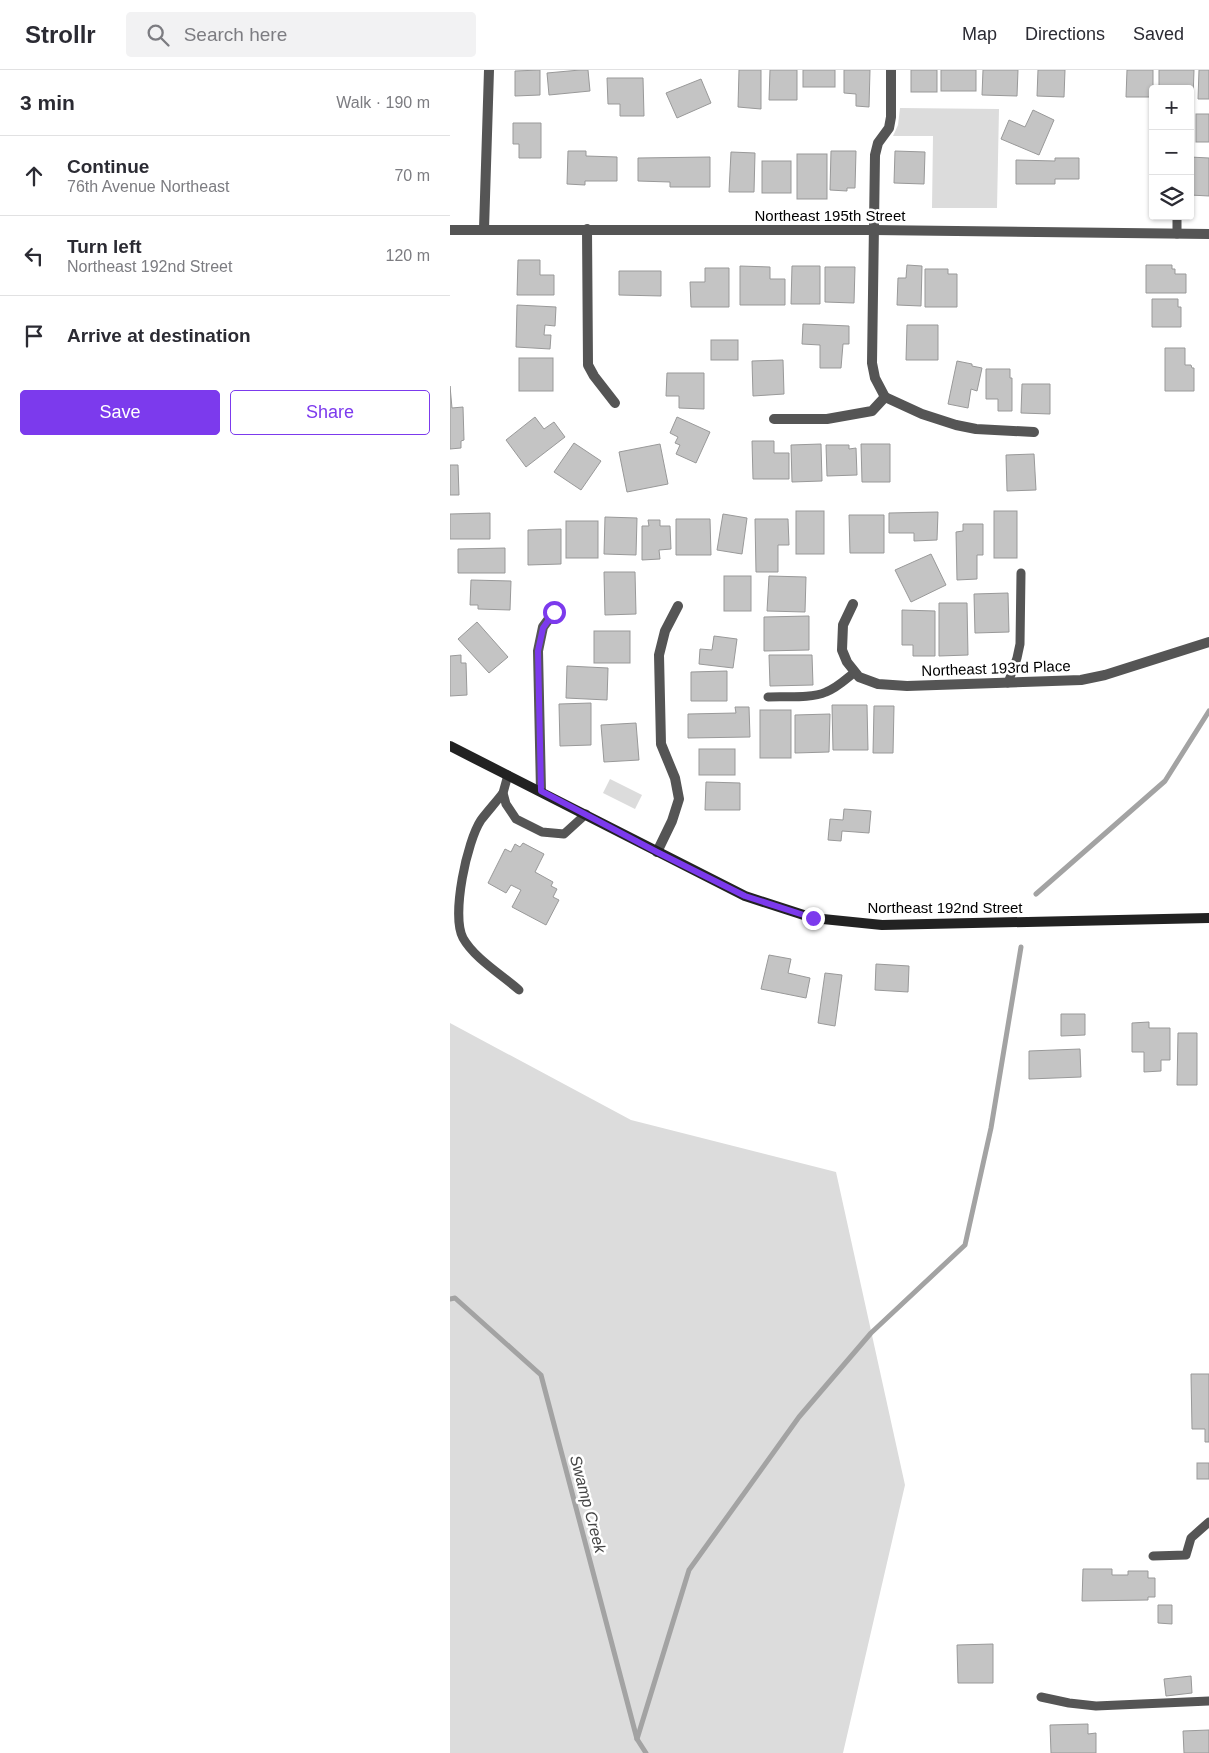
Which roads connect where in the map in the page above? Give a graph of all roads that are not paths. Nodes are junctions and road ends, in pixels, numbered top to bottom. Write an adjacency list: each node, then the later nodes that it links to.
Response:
1 (489, 70): 4 (street)
2 (891, 70): 7 (street)
3 (1177, 220): 8 (lane)
4 (484, 229): 5 (street, Northeast 195th Street); 6 (street, Northeast 195th Street)
5 (587, 229): 7 (street, Northeast 195th Street); 11 (street)
6 (450, 230)
7 (874, 230): 8 (street, Northeast 195th Street); 10 (street)
8 (1177, 234): 9 (street, Northeast 195th Street)
9 (1209, 234)
10 (886, 397): 12 (street); 13 (street)
11 (615, 403)
12 (774, 419)
13 (1034, 432)
14 (1021, 574): 20 (lane)
15 (853, 604): 19 (street)
16 (678, 606): 27 (street)
17 (554, 612): 24 (street)
18 (1209, 642): 20 (street, Northeast 193rd Place)
19 (855, 672): 20 (street, Northeast 193rd Place); 21 (lane)
20 (1008, 683)
21 (768, 697)
22 (450, 746): 23 (street, Northeast 192nd Street)
23 (508, 775): 24 (street, Northeast 192nd Street); 25 (lane)
24 (541, 791): 26 (street, Northeast 192nd Street)
25 (503, 794): 26 (lane); 29 (lane)
26 (586, 814): 27 (street, Northeast 192nd Street)
27 (657, 852): 28 (street, Northeast 192nd Street)
28 (1209, 918)
29 (519, 990)
30 (1209, 1522): 31 (lane)
31 (1153, 1556)
32 (1042, 1697): 33 (lane)
33 (1209, 1702)

